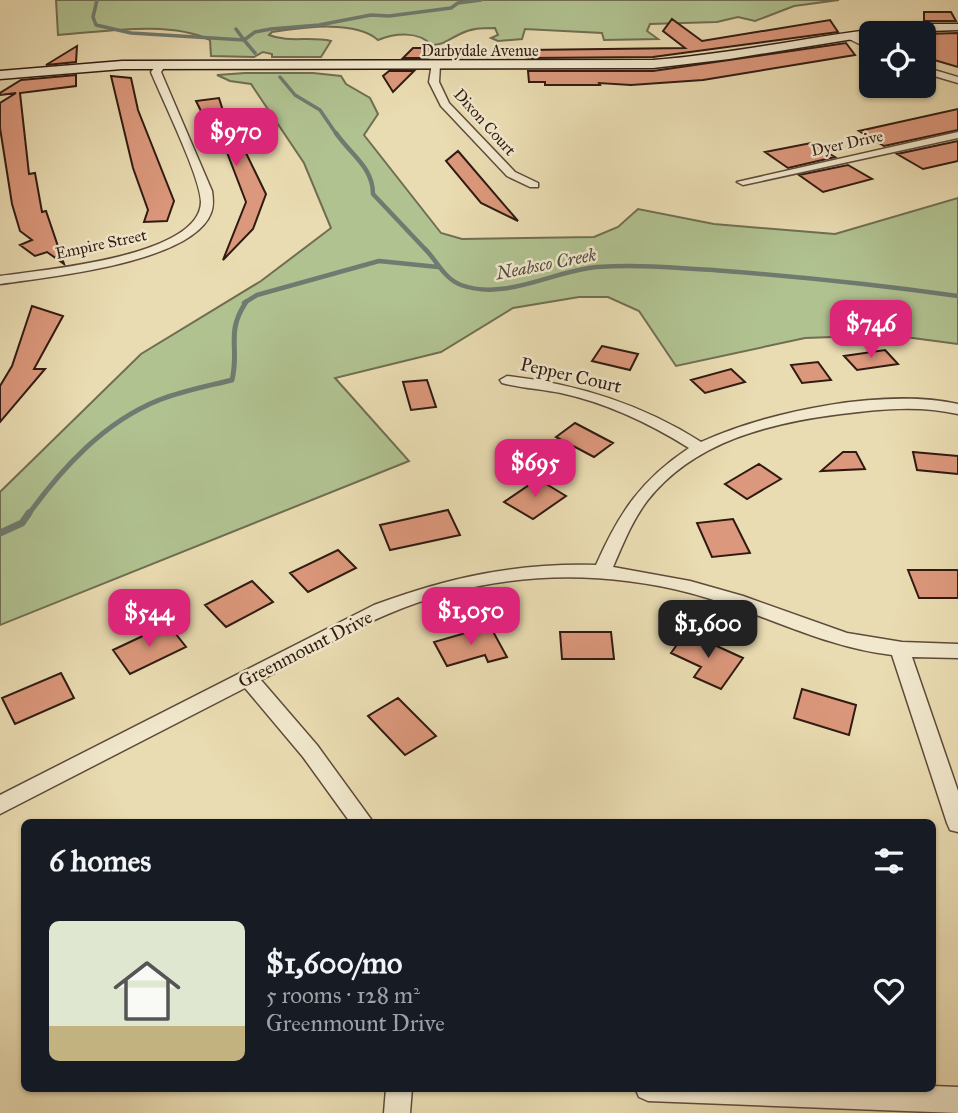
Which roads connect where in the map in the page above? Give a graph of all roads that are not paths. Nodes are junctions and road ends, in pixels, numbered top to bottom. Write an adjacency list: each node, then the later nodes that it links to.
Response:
1 (958, 27): 2 (street, Darbydale Avenue)
2 (850, 36): 3 (street); 5 (street, Darbydale Avenue)
3 (859, 40)
4 (161, 65): 5 (street, Darbydale Avenue); 7 (street, Darbydale Avenue); 12 (street, Empire Street)
5 (435, 65): 11 (street, Dixon Court)
6 (936, 74): 8 (street)
7 (0, 75)
8 (958, 80)
9 (958, 135): 10 (street, Dyer Drive)
10 (743, 182)
11 (534, 185)
12 (0, 280)
13 (507, 380): 15 (street, Pepper Court)
14 (958, 409): 15 (street)
15 (700, 448): 16 (street)
16 (603, 570): 17 (street, Greenmount Drive); 19 (street, Greenmount Drive)
17 (900, 649): 18 (street, Greenmount Drive); 22 (street)
18 (958, 651)
19 (248, 678): 20 (street, Greenmount Drive); 21 (street)
20 (0, 805)
21 (360, 819)
22 (958, 824)
23 (399, 1092): 26 (street)
24 (751, 1092): 25 (street)
25 (958, 1100)
26 (397, 1113)

